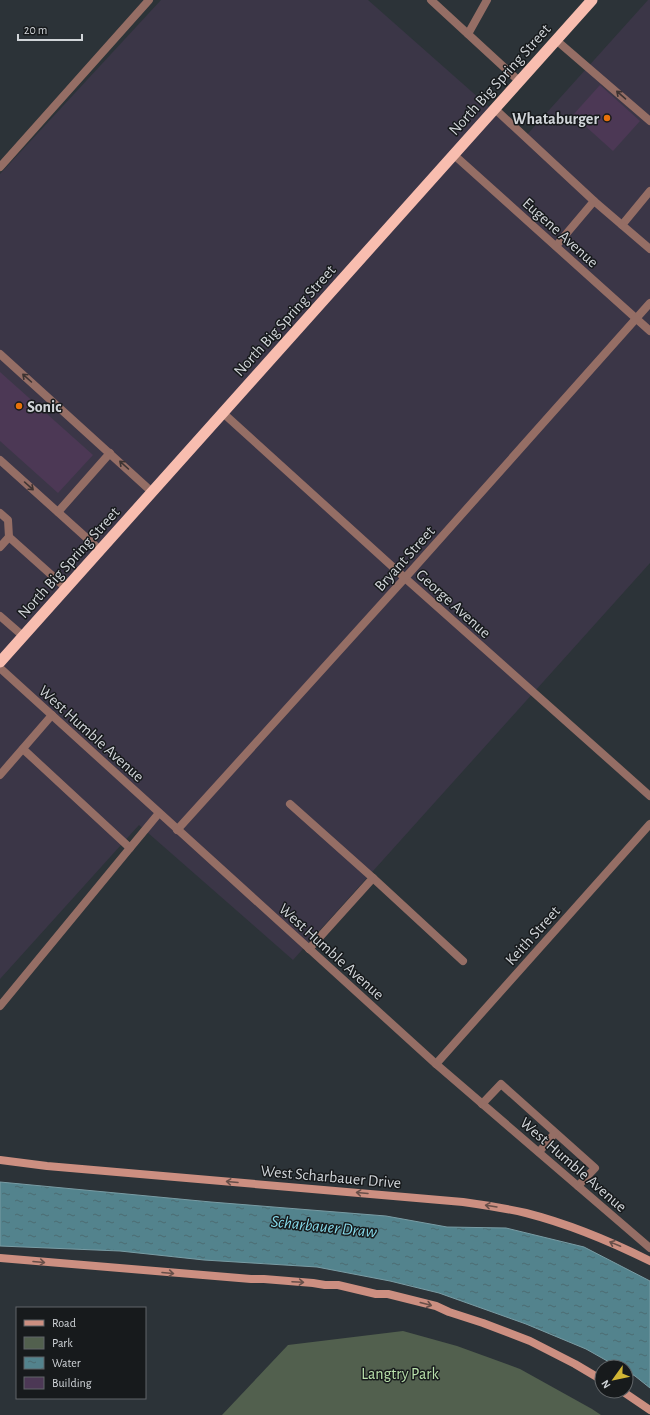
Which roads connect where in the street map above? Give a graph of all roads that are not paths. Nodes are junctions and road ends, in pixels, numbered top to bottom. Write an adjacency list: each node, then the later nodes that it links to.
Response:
1 (149, 0): 11 (street)
2 (431, 0): 5 (street)
3 (487, 0): 5 (street)
4 (592, 0): 6 (highway, North Big Spring Street)
5 (468, 34): 7 (street)
6 (556, 40): 7 (highway, North Big Spring Street); 9 (street, one-way to 6)
7 (519, 80): 8 (highway, North Big Spring Street)
8 (495, 109): 10 (highway, North Big Spring Street); 13 (street)
9 (650, 121)
10 (453, 154): 15 (street, Eugene Avenue); 21 (highway, North Big Spring Street)
11 (0, 167)
12 (650, 191): 14 (street)
13 (594, 201): 14 (street); 15 (street)
14 (622, 225): 16 (street)
15 (556, 246): 18 (street, Eugene Avenue)
16 (650, 249)
17 (650, 303): 18 (street, Bryant Street)
18 (636, 319): 19 (street, Eugene Avenue); 30 (street, Bryant Street)
19 (650, 331)
20 (0, 354): 22 (street, one-way to 20)
21 (223, 413): 24 (highway, North Big Spring Street); 30 (street, George Avenue)
22 (110, 453): 24 (street, one-way to 22); 25 (street)
23 (0, 460): 25 (street, one-way to 25)
24 (152, 492): 29 (highway, North Big Spring Street)
25 (58, 512): 29 (street)
26 (0, 513): 27 (street)
27 (9, 537): 28 (street); 31 (street)
28 (0, 547)
29 (100, 550): 31 (highway, North Big Spring Street)
30 (405, 578): 39 (street, George Avenue); 43 (street, Bryant Street)
31 (66, 588): 33 (highway, North Big Spring Street)
32 (0, 616): 33 (street)
33 (23, 636): 34 (highway, North Big Spring Street)
34 (0, 662)
35 (0, 668): 36 (street, West Humble Avenue)
36 (52, 715): 37 (street); 41 (street, West Humble Avenue)
37 (23, 749): 38 (street); 44 (street)
38 (0, 775)
39 (650, 796)
40 (290, 804): 45 (street)
41 (159, 813): 43 (street, West Humble Avenue); 44 (street)
42 (650, 824): 49 (street, Keith Street)
43 (177, 830): 46 (street, West Humble Avenue)
44 (130, 848): 48 (street)
45 (373, 878): 46 (street); 47 (street)
46 (309, 949): 49 (street, West Humble Avenue)
47 (463, 961)
48 (0, 1006)
49 (436, 1064): 50 (street, West Humble Avenue)
50 (482, 1104): 51 (street); 52 (street, West Humble Avenue)
51 (555, 1133): 52 (street); 54 (street)
52 (539, 1152): 54 (street, West Humble Avenue)
53 (0, 1160): 57 (main road, West Scharbauer Drive, one-way to 53)
54 (578, 1186): 55 (street, West Humble Avenue)
55 (650, 1248)
56 (0, 1258): 58 (main road, one-way to 58)
57 (650, 1260)
58 (594, 1375)
59 (634, 1399): 60 (main road)
60 (650, 1410)

